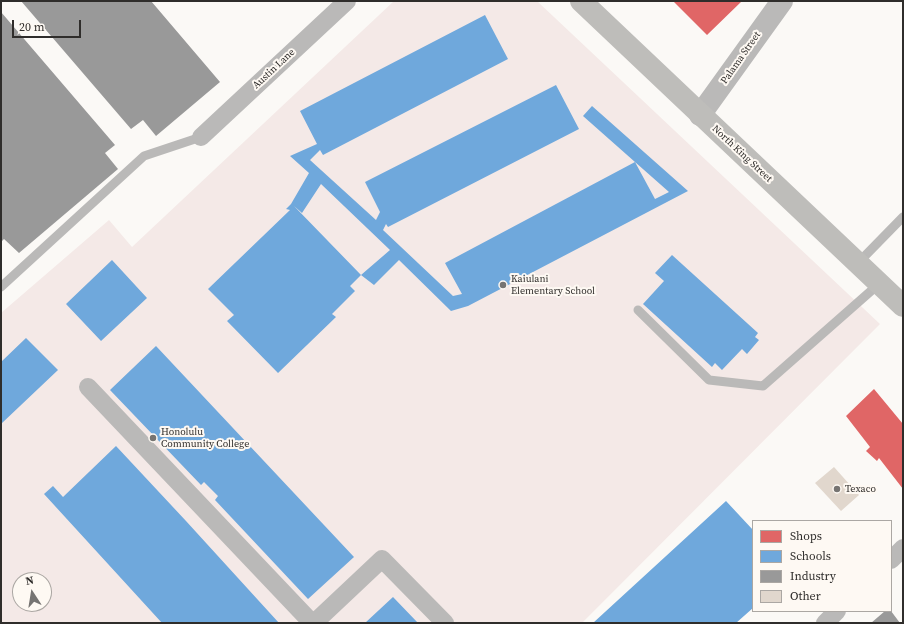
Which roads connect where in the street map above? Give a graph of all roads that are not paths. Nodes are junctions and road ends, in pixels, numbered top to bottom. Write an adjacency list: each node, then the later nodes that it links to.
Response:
1 (347, 1): 5 (street, Austin Lane)
2 (581, 1): 4 (main road, North King Street)
3 (782, 1): 4 (street, Palama Street)
4 (700, 115): 7 (main road, North King Street)
5 (201, 137): 9 (lane)
6 (903, 216): 7 (lane)
7 (858, 263): 8 (main road, North King Street)
8 (880, 283): 10 (main road, North King Street); 11 (lane)
9 (1, 286)
10 (903, 306)
11 (638, 310)
12 (88, 387): 16 (street)
13 (903, 548): 14 (street)
14 (892, 559)
15 (836, 612): 18 (street)
16 (313, 623): 17 (street)
17 (445, 623)
18 (825, 623)

